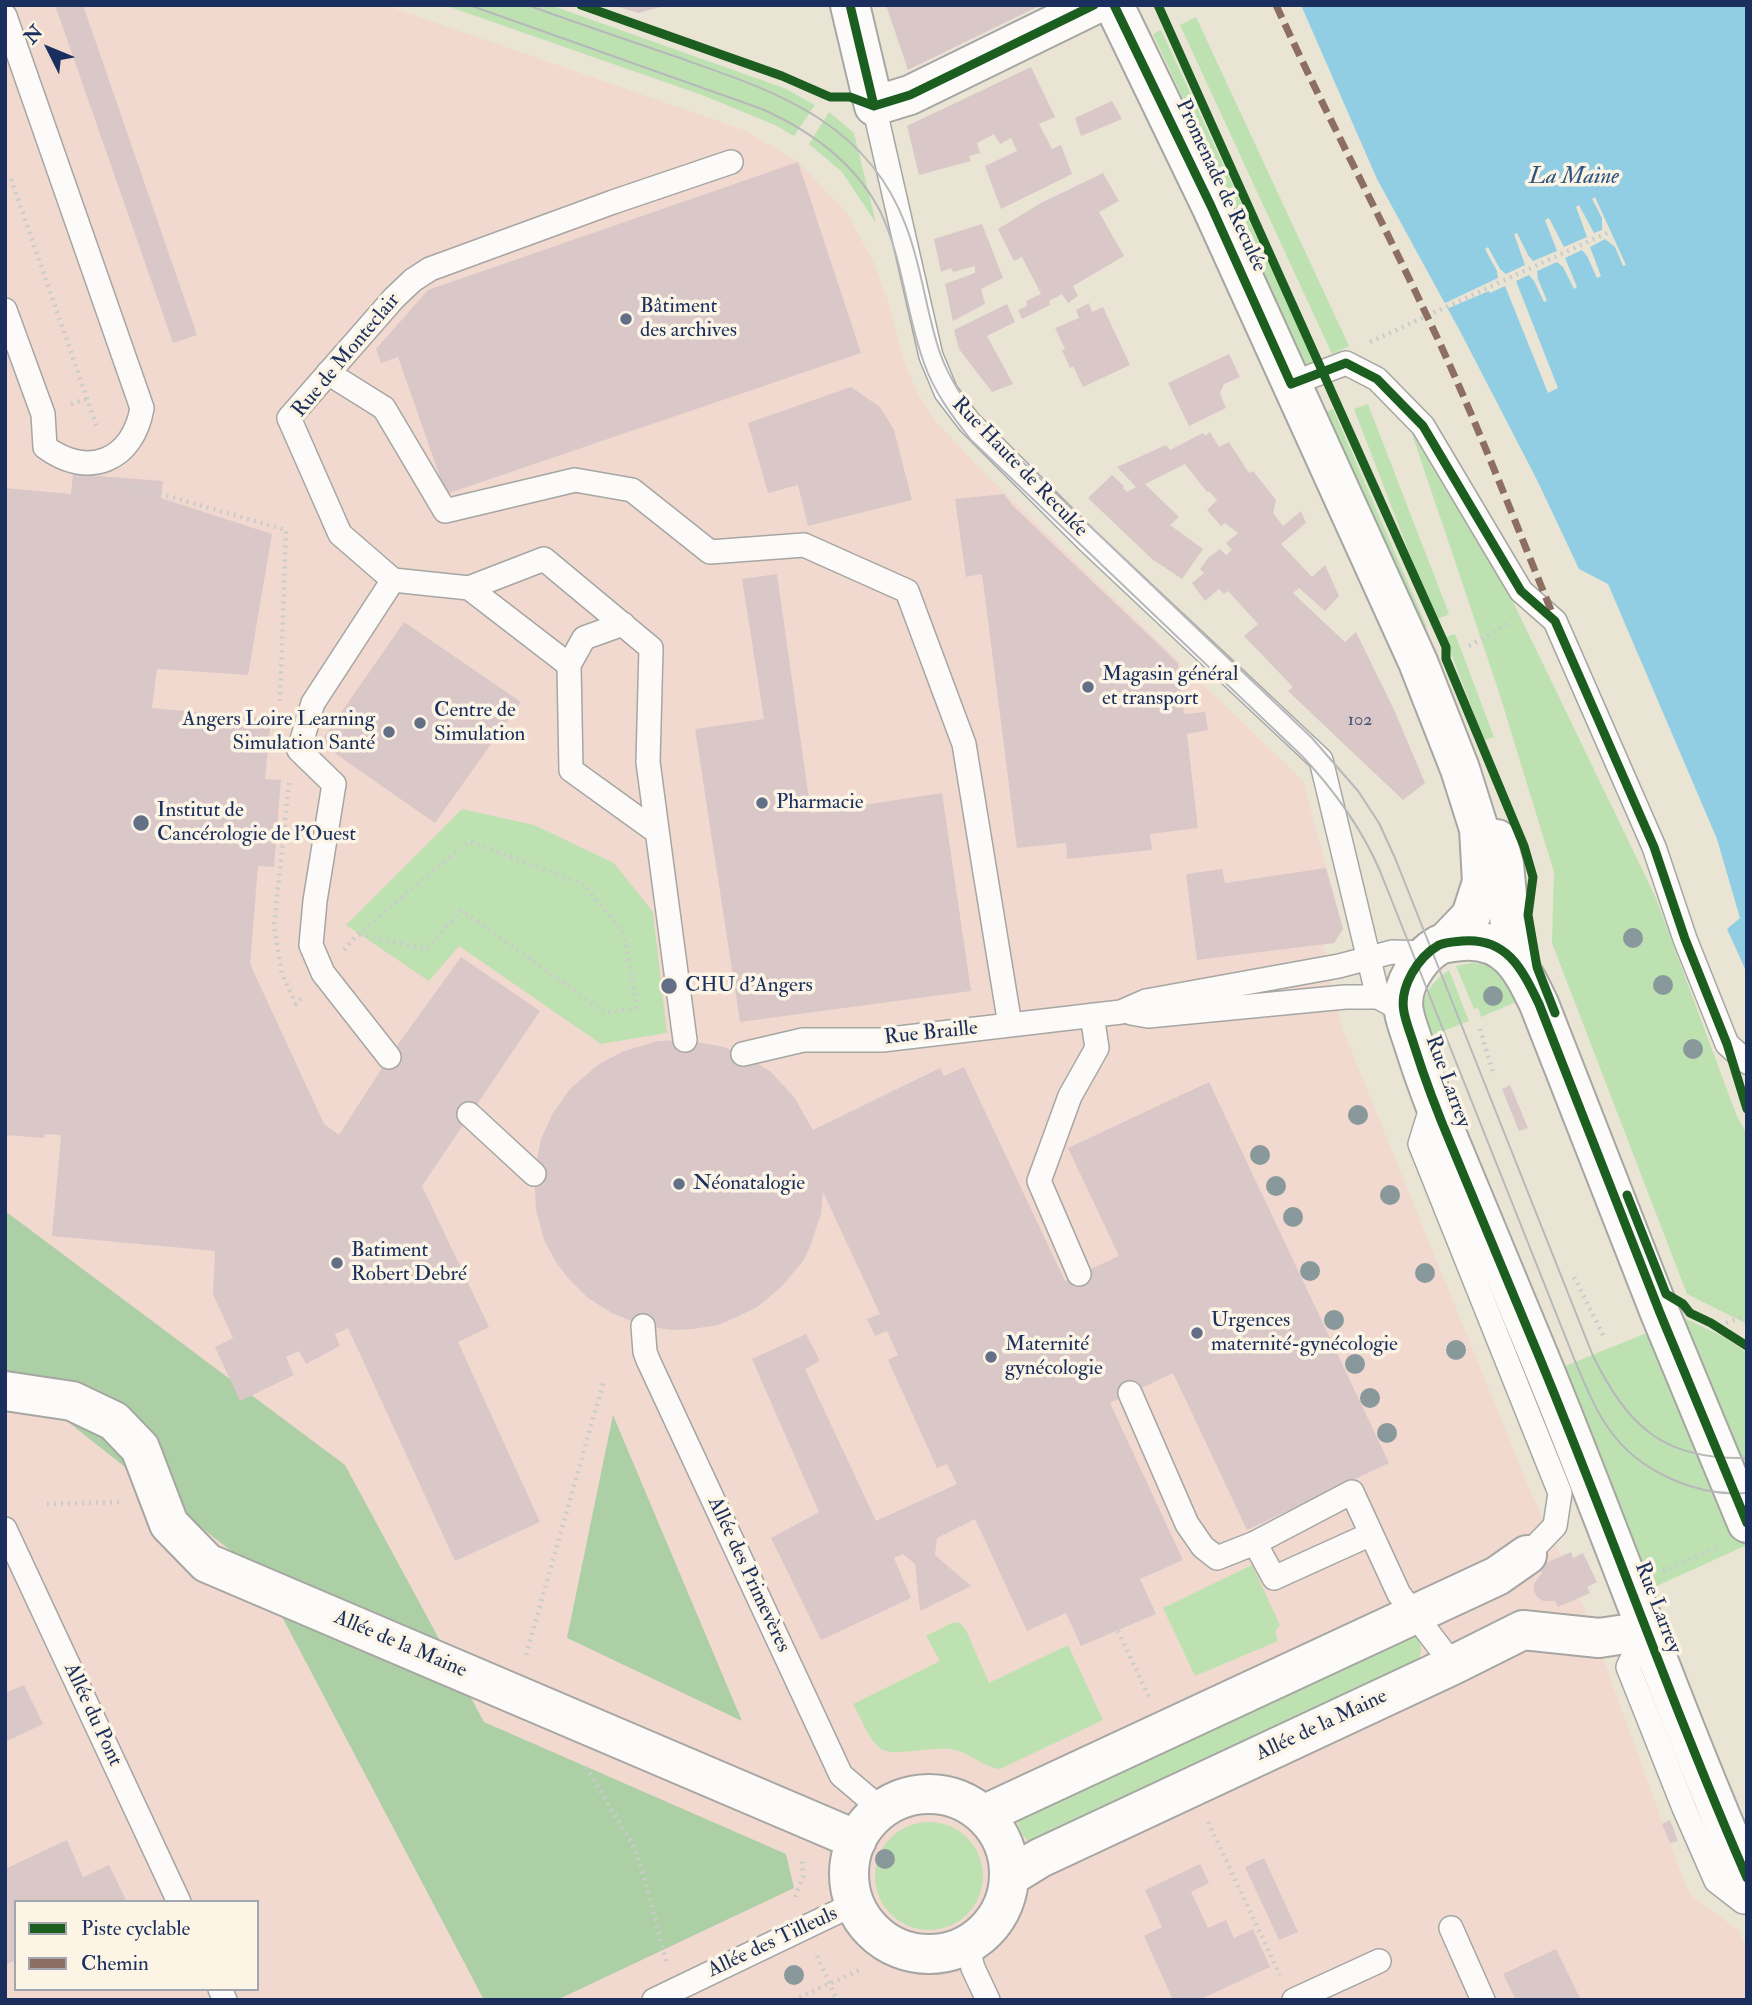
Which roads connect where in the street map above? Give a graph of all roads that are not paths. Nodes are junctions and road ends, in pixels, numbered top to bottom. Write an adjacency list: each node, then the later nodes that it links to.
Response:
1 (850, 5): 5 (street, Rue Haute de Reculée)
2 (1094, 5): 5 (street)
3 (1114, 5): 9 (street, Promenade de Reculée)
4 (5, 16): 7 (lane)
5 (874, 106): 17 (lane, Rue Haute de Reculée)
6 (732, 162): 8 (lane, Rue de Monteclair)
7 (5, 310)
8 (328, 373): 10 (lane, Rue de Monteclair); 22 (lane)
9 (1291, 384): 14 (street, Promenade de Reculée); 26 (lane)
10 (393, 580): 11 (lane); 25 (lane)
11 (469, 588): 12 (lane); 13 (lane)
12 (623, 624): 13 (lane); 15 (lane)
13 (569, 665): 15 (lane)
14 (1460, 769): 16 (street, Promenade de Reculée); 18 (street, Promenade de Reculée)
15 (657, 832): 23 (lane)
16 (1437, 948): 17 (lane, Rue Braille); 18 (street); 19 (street)
17 (1369, 957): 19 (lane); 20 (lane, Rue Braille)
18 (1513, 958): 36 (street)
19 (1391, 1003): 20 (lane, Rue Braille); 27 (street, Rue Larrey)
20 (1121, 1012): 21 (lane, Rue Braille)
21 (1092, 1015): 22 (lane, Rue Braille); 30 (lane)
22 (1010, 1025): 24 (lane, Rue Braille)
23 (685, 1040)
24 (743, 1054)
25 (390, 1057)
26 (1747, 1062)
27 (1433, 1102): 38 (lane); 40 (street, Rue Larrey)
28 (469, 1114): 29 (lane)
29 (534, 1174)
30 (1079, 1274)
31 (643, 1326): 42 (lane, Allée des Primevères)
32 (5, 1391): 44 (street, Allée de la Maine)
33 (1130, 1393): 37 (lane)
34 (5, 1529): 47 (lane, Allée du Pont)
35 (1371, 1534): 37 (lane); 37 (lane); 39 (lane)
36 (1736, 1534)
37 (1255, 1543)
38 (1527, 1555): 39 (street)
39 (1414, 1614): 41 (lane); 43 (street)
40 (1646, 1631): 41 (street, Allée de la Maine); 46 (street, Rue Larrey); 48 (lane)
41 (1453, 1665): 45 (street, Allée de la Maine)
42 (881, 1809): 43 (street); 44 (street)
43 (983, 1815): 45 (street)
44 (857, 1840): 49 (street)
45 (1009, 1877): 51 (street)
46 (1747, 1878)
47 (178, 1900)
48 (1747, 1902)
49 (854, 1904): 51 (street); 54 (lane, Allée des Tilleuls)
50 (1451, 1928): 56 (lane)
51 (967, 1945): 55 (lane)
52 (1379, 1961): 53 (lane)
53 (1289, 1990)
54 (654, 2000)
55 (988, 2000)
56 (1483, 2000)

